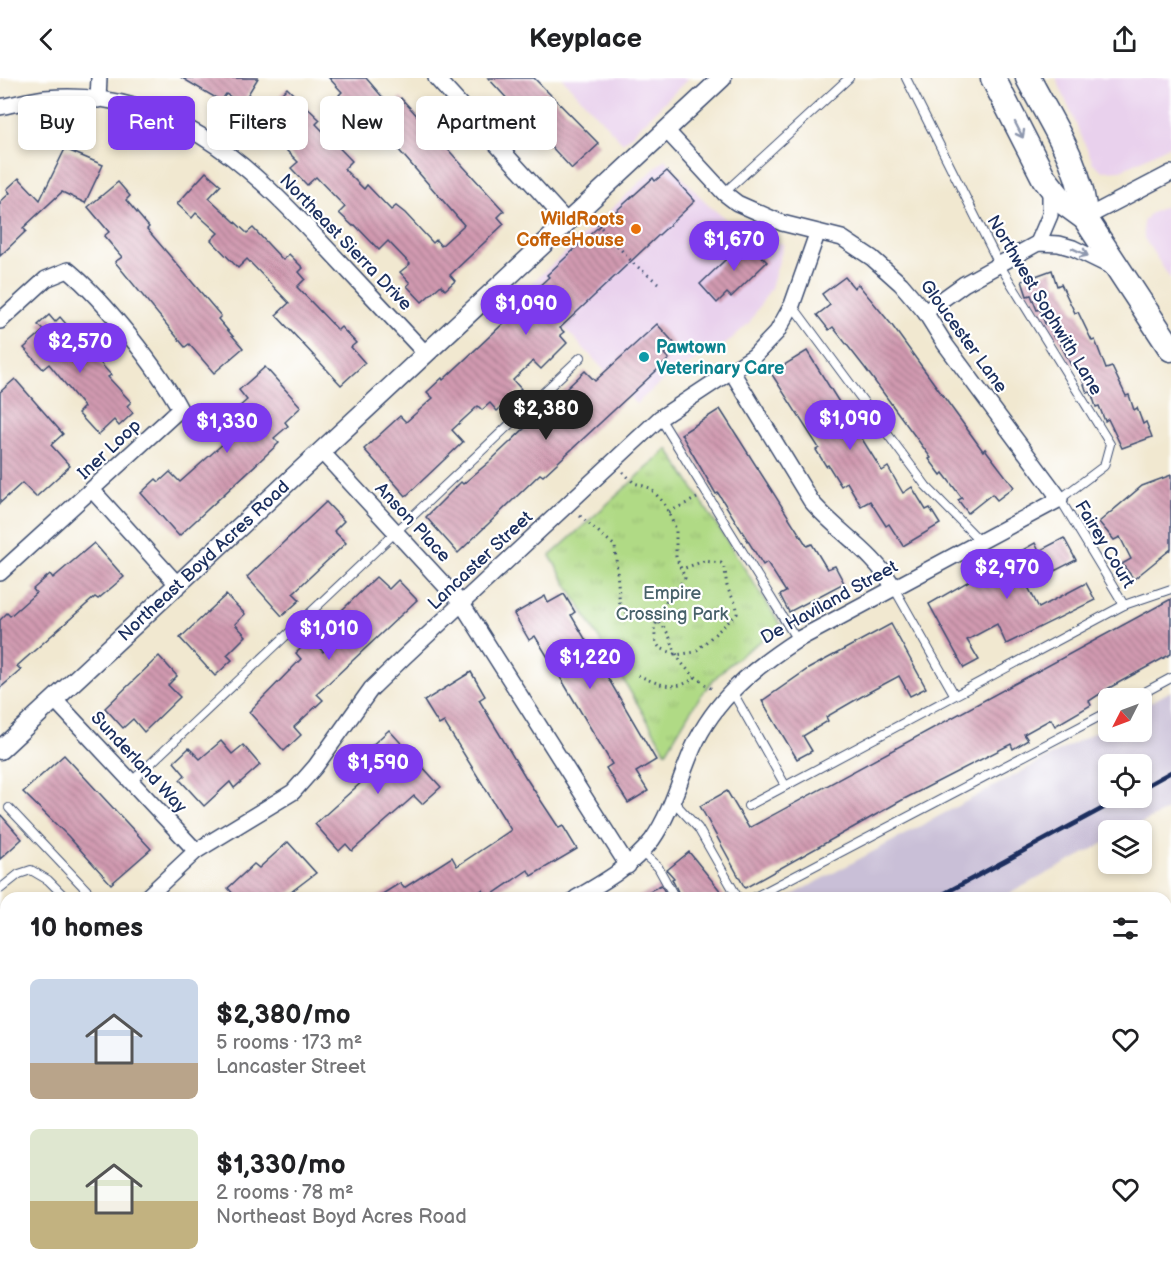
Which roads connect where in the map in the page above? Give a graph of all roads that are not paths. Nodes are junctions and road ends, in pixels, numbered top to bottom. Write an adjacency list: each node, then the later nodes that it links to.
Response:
1 (99, 78): 8 (street)
2 (435, 78): 15 (street)
3 (722, 78): 10 (street, Northeast Boyd Acres Road)
4 (849, 78): 13 (lane)
5 (906, 78): 18 (lane, Northwest Sophwith Lane)
6 (993, 78): 12 (highway, one-way to 12)
7 (1028, 78): 14 (highway)
8 (98, 100): 9 (street, Northeast Sierra Drive); 24 (street, Northeast Sierra Drive)
9 (0, 107)
10 (666, 130): 13 (street, Gloucester Lane); 15 (street, Northeast Boyd Acres Road)
11 (1171, 173): 14 (street)
12 (1050, 185): 14 (highway); 17 (street)
13 (724, 193): 16 (street, Gloucester Lane)
14 (1085, 218): 19 (highway)
15 (567, 222): 24 (street, Northeast Boyd Acres Road)
16 (817, 234): 20 (street, Lancaster Street); 21 (street, Gloucester Lane)
17 (1038, 243): 18 (street); 19 (street, one-way to 19)
18 (999, 264): 21 (street); 30 (lane, Northwest Sophwith Lane)
19 (1119, 271): 23 (highway)
20 (792, 305): 26 (street, Lancaster Street); 32 (lane)
21 (925, 312): 30 (street, Gloucester Lane)
22 (0, 321): 29 (street, Iner Loop)
23 (1171, 349)
24 (425, 353): 28 (street, Northeast Boyd Acres Road)
25 (581, 357): 31 (lane)
26 (732, 372): 27 (street, Lancaster Street); 35 (street)
27 (660, 418): 37 (street, Lancaster Street); 39 (lane)
28 (321, 451): 31 (street, Anson Place); 34 (street, Northeast Boyd Acres Road)
29 (93, 491): 33 (street, Iner Loop); 34 (street)
30 (1060, 499): 32 (street, De Haviland Street); 38 (lane, Fairey Court)
31 (396, 532): 37 (street, Anson Place); 47 (lane)
32 (981, 542): 35 (street, De Haviland Street)
33 (0, 573)
34 (177, 584): 44 (street, Northeast Boyd Acres Road)
35 (894, 588): 39 (street, De Haviland Street); 42 (lane)
36 (1171, 589): 38 (lane)
37 (462, 604): 52 (street, Lancaster Street); 54 (street, Anson Place)
38 (1124, 605): 42 (lane)
39 (797, 640): 43 (street, De Haviland Street)
40 (1171, 678): 41 (lane)
41 (1152, 688)
42 (954, 694): 48 (lane)
43 (729, 695): 48 (lane); 49 (street, De Haviland Street)
44 (54, 699): 46 (street, Northeast Boyd Acres Road); 47 (street, Sunderland Way)
45 (1098, 717): 62 (lane)
46 (0, 750)
47 (131, 782): 52 (street, Sunderland Way)
48 (785, 785): 50 (lane)
49 (672, 800): 53 (street, De Haviland Street); 61 (lane)
50 (748, 806)
51 (9, 808): 57 (lane)
52 (196, 851): 58 (street, Lancaster Street)
53 (641, 852): 54 (street, De Haviland Street); 60 (lane)
54 (628, 866): 59 (street, De Haviland Street)
55 (0, 889): 56 (lane)
56 (60, 892)
57 (88, 892)
58 (152, 892)
59 (586, 892)
60 (672, 892)
61 (735, 892)
62 (764, 892)

